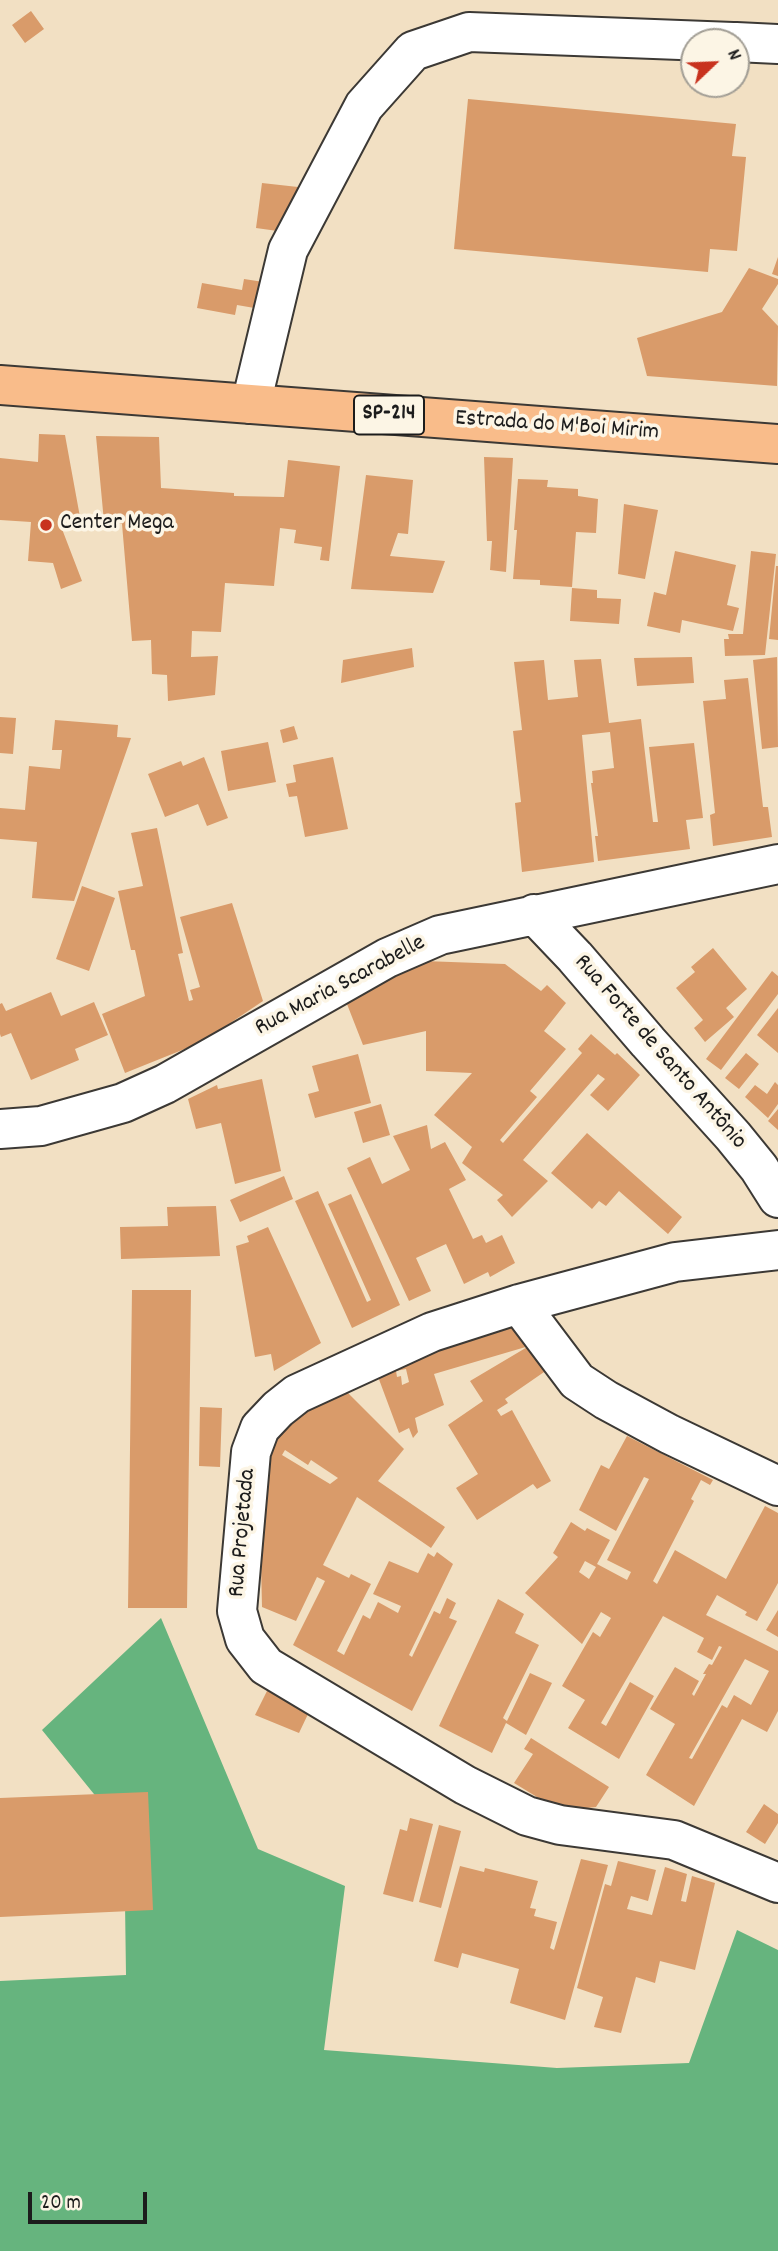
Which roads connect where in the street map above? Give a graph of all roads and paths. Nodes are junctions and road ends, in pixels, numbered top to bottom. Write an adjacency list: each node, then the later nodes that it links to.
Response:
1 (680, 40): 5 (street)
2 (750, 43): 3 (street)
3 (778, 44)
4 (0, 385): 5 (main road, Estrada do M'Boi Mirim / SP-214)
5 (251, 404): 6 (main road, Estrada do M'Boi Mirim / SP-214)
6 (778, 444)
7 (778, 864): 8 (street, Rua Maria Scarabelle)
8 (534, 914): 9 (street, Rua Maria Scarabelle); 10 (street, Rua Forte de Santo Antônio)
9 (0, 1129)
10 (778, 1198)
11 (778, 1250): 12 (street, Rua Projetada)
12 (519, 1304): 13 (street); 14 (street, Rua Projetada)
13 (778, 1486)
14 (778, 1883)

